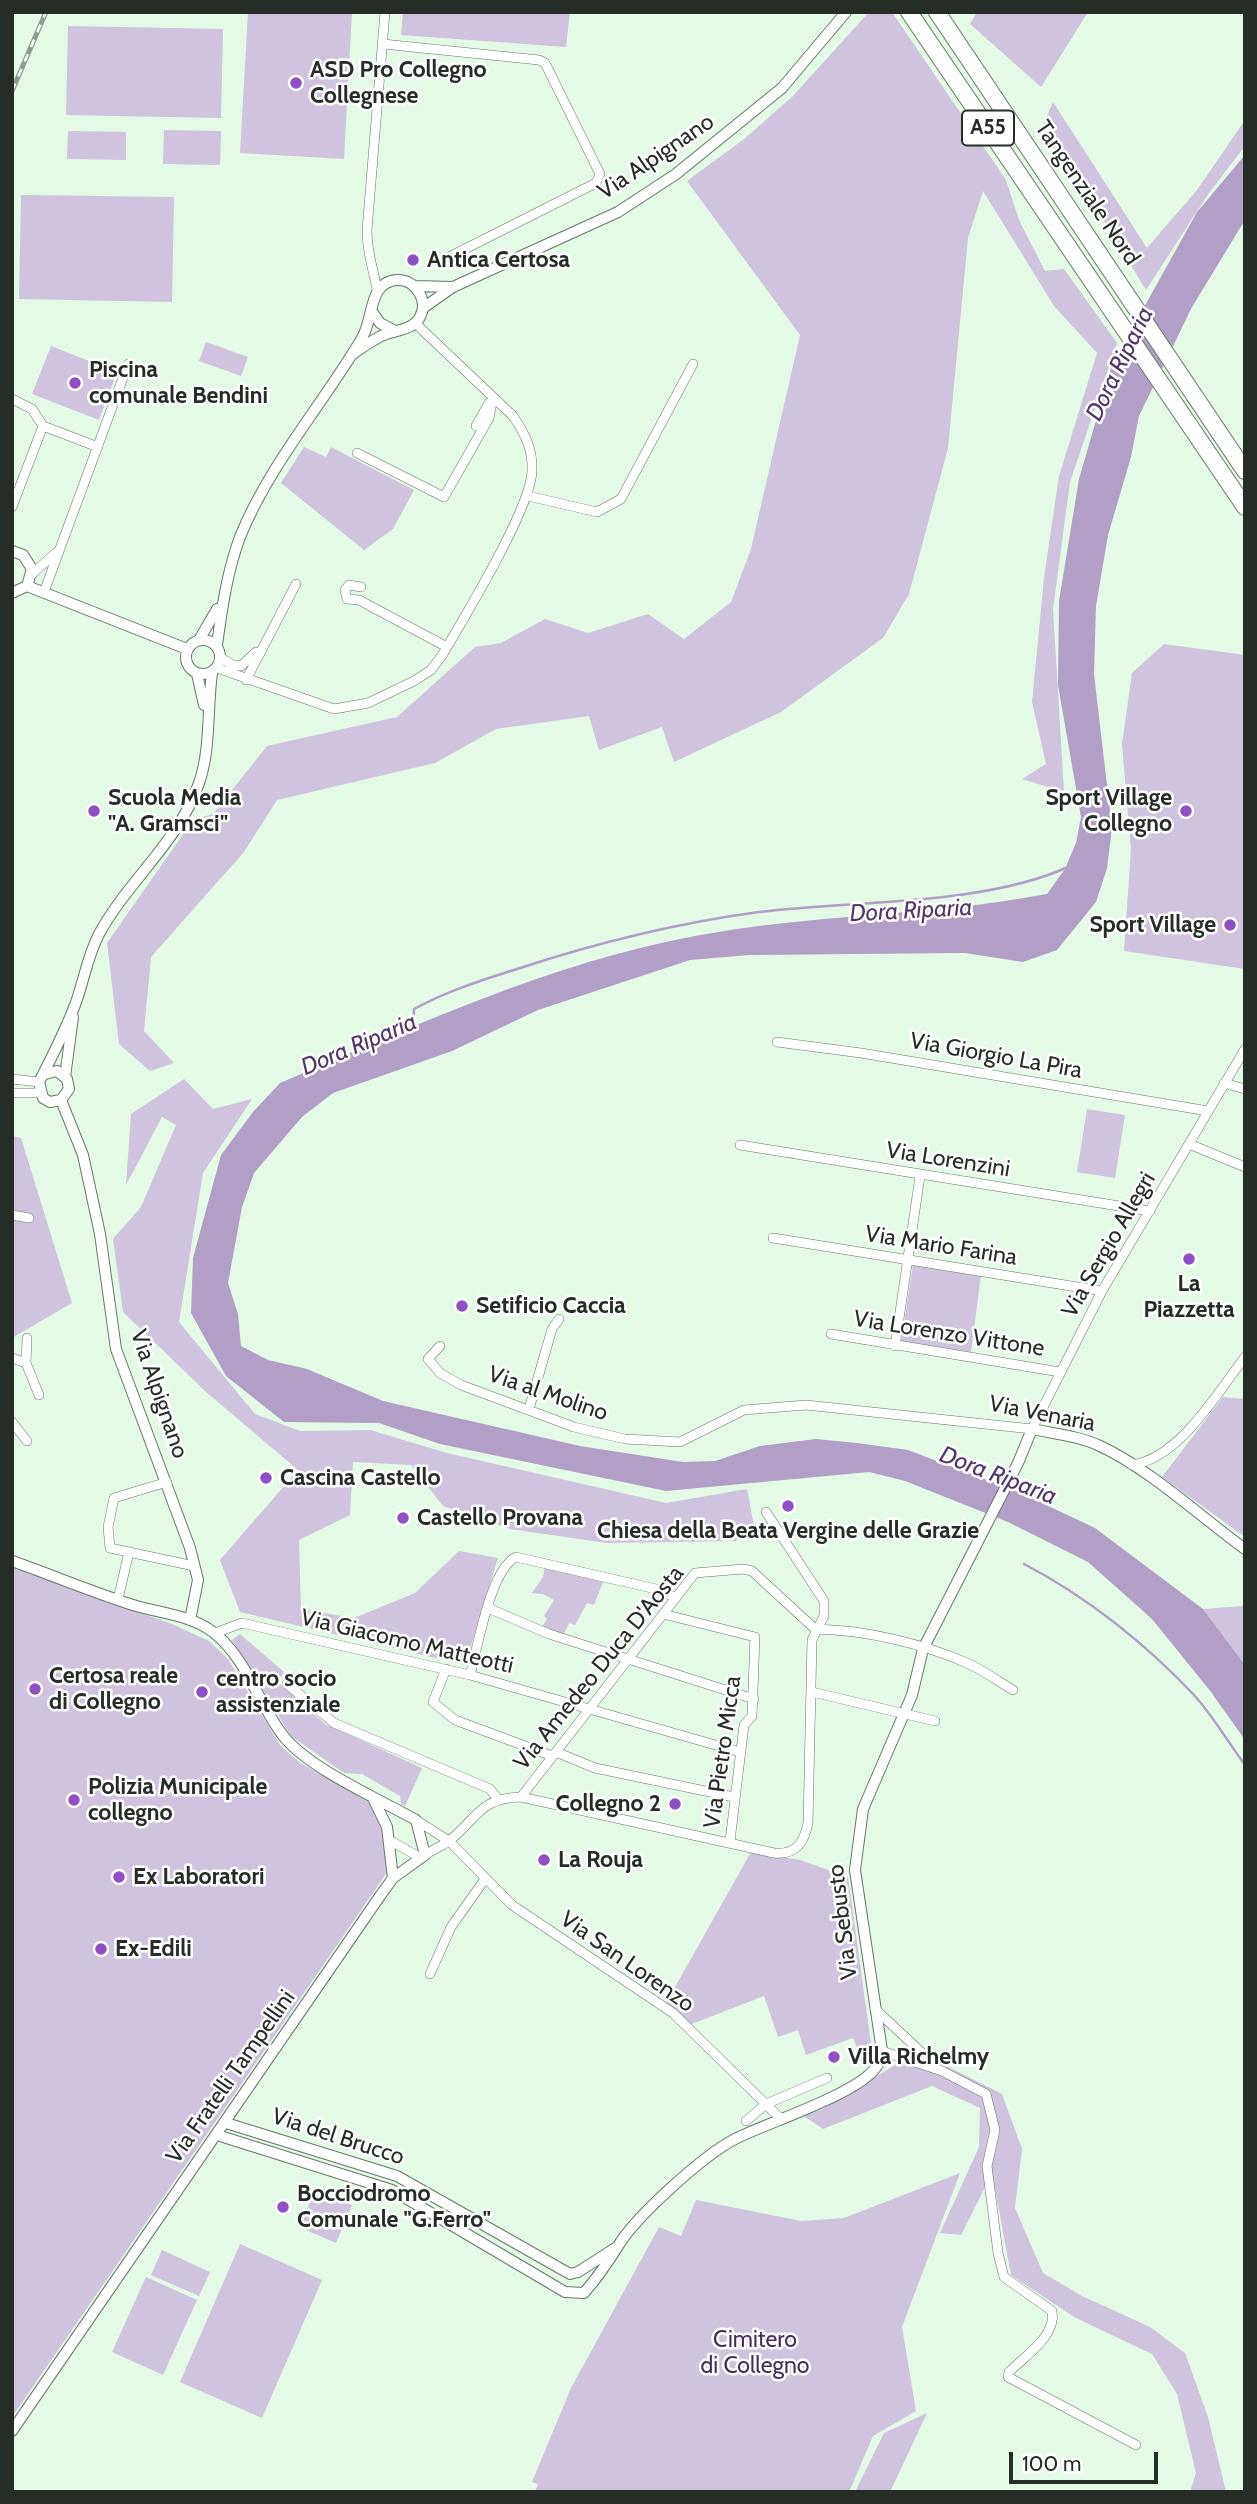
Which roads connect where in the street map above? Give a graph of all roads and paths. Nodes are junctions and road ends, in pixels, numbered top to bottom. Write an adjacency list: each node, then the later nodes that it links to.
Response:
1 (385, 12): 5 (street)
2 (846, 12): 10 (street, Via Alpignano)
3 (909, 12): 28 (highway, Tangenziale Nord / A55)
4 (937, 12): 25 (highway, Tangenziale Nord / A55)
5 (383, 44): 6 (street); 7 (street)
6 (445, 259)
7 (374, 269): 8 (street); 11 (street)
8 (390, 281): 9 (street); 11 (street)
9 (415, 286): 10 (street); 12 (street)
10 (453, 287): 12 (street, Via Alpignano)
11 (377, 290): 13 (street)
12 (423, 308): 14 (street)
13 (373, 313): 15 (street); 16 (street)
14 (415, 323): 15 (street); 20 (street)
15 (393, 330): 16 (street)
16 (353, 354): 35 (street)
17 (128, 364): 23 (street)
18 (693, 364): 26 (street)
19 (12, 399): 21 (street)
20 (491, 399): 22 (street); 24 (street); 26 (street)
21 (43, 426): 23 (street); 27 (street)
22 (476, 426)
23 (98, 447): 29 (street)
24 (357, 453)
25 (1245, 471)
26 (528, 496): 41 (street)
27 (12, 507)
28 (1245, 508)
29 (60, 550): 31 (street); 36 (street)
30 (12, 551): 31 (street)
31 (32, 574): 33 (street)
32 (296, 584): 39 (street)
33 (27, 586): 36 (street); 37 (street)
34 (361, 587): 41 (street)
35 (224, 591): 38 (street); 40 (street)
36 (44, 592): 42 (street)
37 (12, 593)
38 (199, 640): 40 (street); 42 (street)
39 (264, 643): 43 (street); 45 (street)
40 (217, 645): 43 (street)
41 (447, 647): 45 (street)
42 (187, 649): 44 (street)
43 (216, 667): 44 (street); 45 (street); 46 (street)
44 (197, 674): 46 (street)
45 (246, 680)
46 (206, 714): 47 (street)
47 (75, 1003): 52 (street); 54 (street)
48 (777, 1042): 59 (street, Via Giorgio La Pira)
49 (1245, 1049): 50 (street, Via Sergio Allegri)
50 (1233, 1068): 51 (street); 55 (street, Via Sergio Allegri)
51 (1245, 1072)
52 (65, 1077): 54 (street); 58 (street)
53 (12, 1079): 54 (street)
54 (41, 1083): 57 (street); 58 (street)
55 (1224, 1083): 56 (street); 59 (street, Via Sergio Allegri)
56 (1245, 1089)
57 (13, 1093)
58 (61, 1100): 86 (street, Via Alpignano)
59 (1208, 1111): 60 (street, Via Sergio Allegri)
60 (1189, 1144): 62 (street); 64 (street, Via Sergio Allegri)
61 (740, 1145): 63 (street, Via Lorenzini)
62 (1245, 1167)
63 (920, 1176): 64 (street, Via Lorenzini); 68 (street)
64 (1150, 1211): 69 (street, Via Sergio Allegri)
65 (12, 1215): 66 (street)
66 (29, 1218)
67 (774, 1238): 68 (street, Via Mario Farina)
68 (907, 1260): 69 (street, Via Mario Farina); 74 (street)
69 (1102, 1292): 78 (street, Via Sergio Allegri)
70 (559, 1319): 80 (street)
71 (831, 1334): 74 (street, Via Lorenzo Vittone)
72 (27, 1338): 77 (street)
73 (440, 1346): 80 (street, Via al Molino)
74 (895, 1346): 78 (street, Via Lorenzo Vittone)
75 (1245, 1357): 85 (street)
76 (12, 1358): 77 (street)
77 (26, 1363): 79 (street)
78 (1060, 1372): 83 (street, Via Sergio Allegri)
79 (39, 1395)
80 (529, 1409): 81 (street, Via al Molino)
81 (884, 1413): 83 (street, Via Venaria)
82 (12, 1422): 84 (street)
83 (1032, 1429): 85 (street, Via Venaria); 99 (street, Via Sebusto)
84 (26, 1441)
85 (1132, 1465): 88 (street, Via Venaria)
86 (167, 1482): 89 (street); 91 (street, Via Alpignano)
87 (766, 1513): 97 (street)
88 (1245, 1549)
89 (129, 1552): 91 (street); 93 (street)
90 (12, 1561): 93 (street)
91 (194, 1566): 96 (street, Via Alpignano)
92 (676, 1598): 94 (street); 95 (street, Via Amedeo Duca D'Aosta); 97 (street, Via Amedeo Duca D'Aosta)
93 (118, 1599): 96 (street)
94 (488, 1608): 100 (street); 102 (street)
95 (663, 1614): 100 (street, Via Amedeo Duca D'Aosta); 106 (street, Via Pietro Micca)
96 (190, 1620): 98 (street)
97 (815, 1629): 99 (street); 105 (street)
98 (215, 1633): 101 (street, Via Giacomo Matteotti); 112 (street)
99 (923, 1649): 104 (street); 108 (street, Via Sebusto)
100 (629, 1658): 106 (street); 107 (street, Via Amedeo Duca D'Aosta)
101 (446, 1669): 102 (street, Via Giacomo Matteotti); 111 (street)
102 (470, 1675): 107 (street, Via Giacomo Matteotti)
103 (287, 1684): 115 (street)
104 (1013, 1690)
105 (812, 1692): 108 (street); 119 (street)
106 (754, 1699): 110 (street, Via Pietro Micca)
107 (589, 1709): 110 (street, Via Giacomo Matteotti); 111 (street, Via Amedeo Duca D'Aosta)
108 (904, 1712): 109 (street); 124 (street, Via Sebusto)
109 (934, 1721)
110 (740, 1752): 114 (street, Via Pietro Micca)
111 (554, 1754): 113 (street, Via Amedeo Duca D'Aosta); 114 (street)
112 (370, 1795): 116 (street); 117 (street)
113 (521, 1797): 115 (street); 119 (street)
114 (734, 1797): 119 (street, Via Pietro Micca)
115 (498, 1799): 118 (street, Via Fratelli Tampellini)
116 (416, 1820): 118 (street, Via San Lorenzo); 120 (street)
117 (391, 1841): 120 (street); 121 (street)
118 (449, 1841): 120 (street, Via Fratelli Tampellini); 122 (street, Via San Lorenzo)
119 (730, 1841)
120 (423, 1856): 121 (street, Via Fratelli Tampellini)
121 (393, 1878): 131 (street, Via Fratelli Tampellini)
122 (485, 1878): 123 (street); 128 (street, Via San Lorenzo)
123 (430, 1975)
124 (875, 2008): 125 (street, Via Sebusto); 126 (street)
125 (882, 2051): 129 (street); 135 (street)
126 (920, 2052)
127 (827, 2078): 128 (street)
128 (766, 2104): 129 (street, Via San Lorenzo); 130 (street)
129 (781, 2119): 133 (street)
130 (746, 2121)
131 (226, 2123): 132 (street, Via Fratelli Tampellini); 133 (street, Via del Brucco)
132 (217, 2134): 133 (street, Via del Brucco); 134 (street, Via Fratelli Tampellini)
133 (617, 2247)
134 (14, 2430)
135 (1136, 2445)

